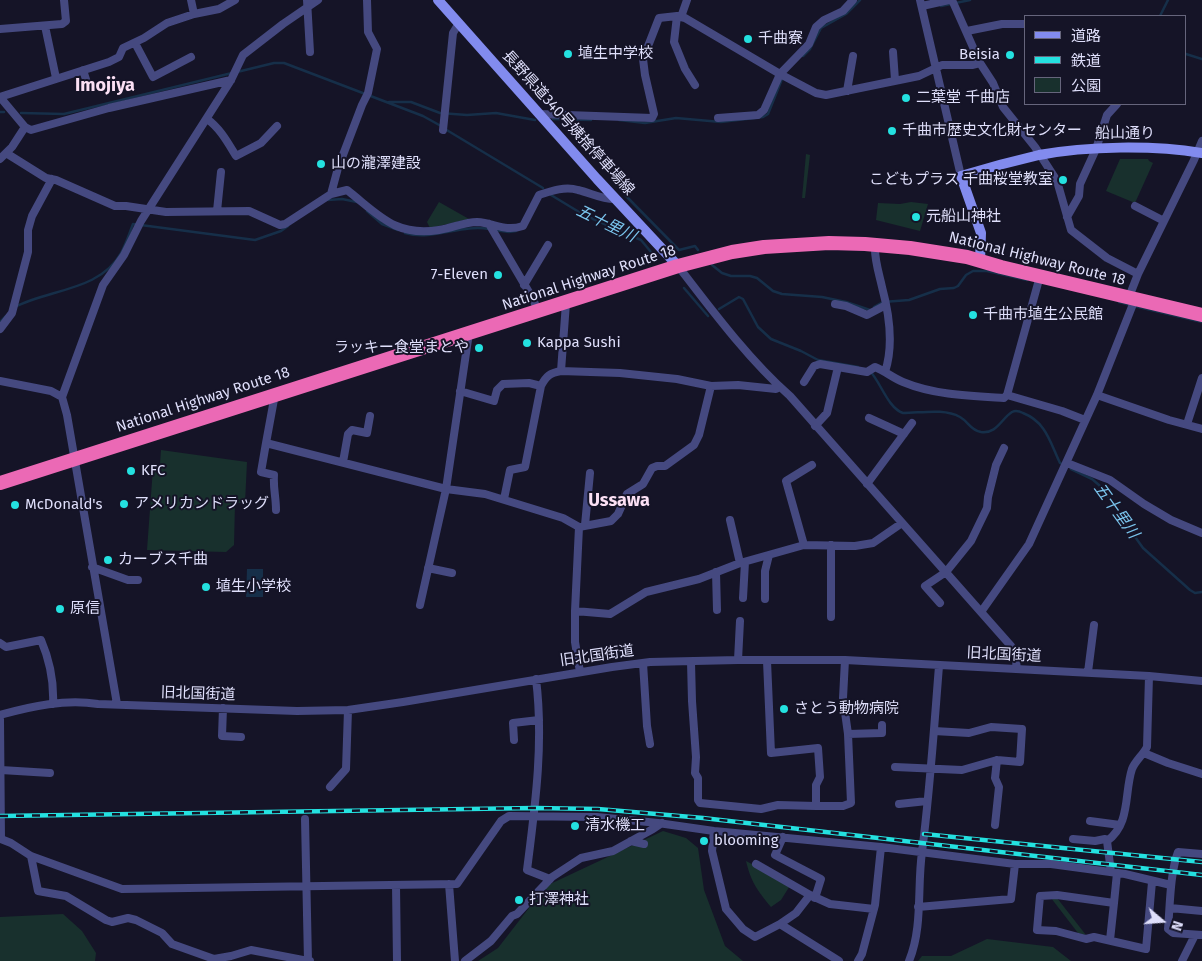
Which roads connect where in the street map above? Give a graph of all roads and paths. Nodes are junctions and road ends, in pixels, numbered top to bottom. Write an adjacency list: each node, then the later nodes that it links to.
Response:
1 (64, 0): 16 (street)
2 (191, 0): 12 (street)
3 (235, 0): 12 (street)
4 (318, 0): 10 (street)
5 (367, 0): 51 (street)
6 (438, 0): 14 (main road, 長野県道340号姨捨停車場線)
7 (687, 0): 13 (street)
8 (853, 0): 27 (street)
9 (952, 2): 11 (street); 18 (street)
10 (308, 3): 20 (street); 28 (street)
11 (921, 3): 25 (street)
12 (194, 14): 19 (street)
13 (679, 16): 27 (street); 31 (street); 36 (street)
14 (459, 23): 36 (main road, 長野県道340号姨捨停車場線); 41 (street)
15 (1024, 24): 18 (street)
16 (45, 26): 17 (street); 29 (street)
17 (0, 29)
18 (966, 31): 24 (street)
19 (134, 43): 23 (street); 26 (street)
20 (310, 52)
21 (893, 52): 30 (street)
22 (853, 56): 33 (street)
23 (191, 57)
24 (980, 63): 25 (street); 46 (street)
25 (936, 68): 30 (street); 49 (street)
26 (83, 70): 29 (street); 32 (street)
27 (780, 74): 33 (street); 37 (street)
28 (233, 75): 38 (street); 40 (street)
29 (56, 78): 34 (street)
30 (895, 80): 33 (street)
31 (695, 85)
32 (89, 89)
33 (847, 91)
34 (0, 97): 40 (street)
35 (1117, 105): 43 (street)
36 (539, 114): 52 (main road, 長野県道340号姨捨停車場線)
37 (718, 118)
38 (207, 119): 39 (street); 54 (street)
39 (277, 126)
40 (25, 127): 44 (street)
41 (443, 128)
42 (1202, 141): 45 (street)
43 (1096, 149): 45 (main road, 船山通り); 46 (main road, 船山通り); 56 (street)
44 (6, 153): 47 (street); 50 (street)
45 (1200, 153): 57 (street)
46 (1040, 155): 49 (main road, 船山通り); 56 (street)
47 (0, 159)
48 (221, 172): 55 (street)
49 (961, 176): 61 (main road)
50 (52, 179): 54 (street); 72 (street)
51 (331, 194): 55 (street); 58 (street)
52 (616, 199): 58 (street); 62 (main road, 長野県道340号姨捨停車場線)
53 (1135, 206): 57 (street)
54 (149, 209): 55 (street); 87 (street)
55 (217, 211)
56 (1067, 218): 63 (street)
57 (1164, 221): 63 (street)
58 (489, 224): 65 (street)
59 (548, 244): 65 (street)
60 (875, 245): 61 (highway, National Highway Route 18); 62 (highway, National Highway Route 18); 68 (street)
61 (980, 261): 64 (highway, National Highway Route 18)
62 (678, 266): 67 (highway, National Highway Route 18); 82 (street)
63 (1138, 274): 66 (street)
64 (1040, 276): 66 (highway, National Highway Route 18); 85 (street)
65 (524, 285): 70 (street)
66 (1132, 298): 71 (highway, National Highway Route 18); 86 (street)
67 (566, 303): 70 (highway, National Highway Route 18); 75 (street)
68 (886, 303): 69 (street); 76 (street)
69 (835, 304)
70 (538, 311): 73 (highway, National Highway Route 18)
71 (1202, 315)
72 (0, 329)
73 (469, 333): 83 (street); 84 (highway, National Highway Route 18)
74 (838, 368): 76 (street); 79 (street); 93 (street)
75 (561, 370): 80 (street); 81 (street)
76 (885, 372): 85 (street)
77 (1202, 378): 92 (street)
78 (0, 382): 87 (street)
79 (804, 382)
80 (541, 386): 83 (street); 106 (street)
81 (711, 386): 82 (street); 110 (street)
82 (780, 387): 93 (street)
83 (460, 391): 105 (street)
84 (275, 394): 96 (street); 98 (highway, National Highway Route 18)
85 (1007, 395): 90 (street)
86 (1097, 395): 90 (street); 92 (street)
87 (62, 397): 98 (street)
88 (370, 416): 99 (street)
89 (869, 418): 95 (street)
90 (1085, 420): 101 (street)
91 (912, 423): 95 (street)
92 (1187, 424): 94 (street)
93 (815, 426): 104 (street)
94 (1202, 429)
95 (904, 434): 104 (street)
96 (266, 443): 99 (street); 107 (street)
97 (1004, 448): 119 (street)
98 (74, 459): 103 (highway, National Highway Route 18); 116 (street)
99 (343, 462): 105 (street)
100 (812, 465): 112 (street)
101 (1066, 465): 111 (street); 128 (street)
102 (590, 473): 110 (street)
103 (0, 483)
104 (867, 484): 109 (street)
105 (446, 489): 106 (street); 117 (street)
106 (504, 499): 110 (street)
107 (276, 510)
108 (730, 520): 115 (street)
109 (902, 523): 113 (street); 119 (street)
110 (582, 526): 127 (street)
111 (1202, 533)
112 (804, 545): 113 (street); 114 (street)
113 (832, 545): 129 (street)
114 (770, 555): 115 (street); 123 (street)
115 (742, 563): 118 (street); 122 (street)
116 (92, 567): 121 (street); 146 (street)
117 (428, 568): 120 (street); 125 (street)
118 (716, 572): 126 (street); 127 (street)
119 (946, 572): 124 (street); 128 (street)
120 (452, 573)
121 (138, 580)
122 (743, 598)
123 (765, 600)
124 (940, 603)
125 (420, 605)
126 (717, 610)
127 (575, 611): 140 (street)
128 (981, 612): 139 (street)
129 (831, 617)
130 (740, 622): 133 (street)
131 (1094, 625): 141 (street)
132 (0, 643): 145 (street)
133 (738, 660): 135 (street, 旧北国街道); 136 (street, 旧北国街道)
134 (845, 660): 135 (street, 旧北国街道); 138 (street, 旧北国街道); 154 (street)
135 (767, 661): 168 (street)
136 (691, 662): 137 (street, 旧北国街道); 168 (street)
137 (644, 663): 140 (street, 旧北国街道); 157 (street)
138 (938, 666): 139 (street, 旧北国街道); 153 (street)
139 (1017, 670): 141 (street, 旧北国街道)
140 (580, 672): 143 (street, 旧北国街道)
141 (1088, 672): 142 (street, 旧北国街道)
142 (1149, 676): 144 (street, 旧北国街道); 158 (street)
143 (536, 679): 148 (street, 旧北国街道); 151 (street)
144 (1202, 681)
145 (53, 704): 146 (street, 旧北国街道); 149 (street, 旧北国街道)
146 (117, 704): 147 (street, 旧北国街道)
147 (223, 708): 148 (street, 旧北国街道); 155 (street)
148 (348, 710): 165 (street)
149 (0, 715)
150 (0, 719): 162 (street)
151 (540, 720): 156 (street); 169 (street)
152 (882, 726): 154 (street)
153 (934, 731): 159 (street); 161 (street)
154 (848, 734): 168 (street)
155 (241, 737)
156 (514, 740)
157 (650, 744)
158 (1144, 753): 164 (street); 174 (street)
159 (996, 760): 161 (street); 173 (street)
160 (895, 767): 161 (street)
161 (931, 767): 166 (street)
162 (1, 770): 163 (street); 177 (street)
163 (50, 773)
164 (1202, 774)
165 (330, 787)
166 (927, 801): 167 (street); 183 (street)
167 (898, 804)
168 (816, 806)
169 (534, 817): 172 (street); 189 (street); 191 (street)
170 (305, 819): 194 (street)
171 (1090, 821): 174 (street)
172 (662, 823): 175 (street); 179 (street)
173 (995, 825)
174 (1120, 825): 180 (street)
175 (714, 831): 176 (street); 201 (street)
176 (783, 837): 182 (street); 195 (street)
177 (0, 839): 185 (street)
178 (1073, 839): 180 (street)
179 (631, 841): 181 (street); 189 (street)
180 (1107, 841): 188 (street)
181 (644, 844)
182 (881, 847): 183 (street); 199 (street)
183 (922, 852): 187 (street); 197 (street)
184 (1202, 854): 193 (street)
185 (32, 856): 194 (street); 204 (street)
186 (756, 864): 195 (street)
187 (1015, 864): 188 (street); 197 (street)
188 (1114, 873): 190 (street); 196 (street)
189 (550, 879): 207 (street)
190 (1152, 882): 193 (street); 203 (street)
191 (449, 884): 192 (street); 206 (street)
192 (396, 885): 194 (street); 205 (street)
193 (1171, 885): 198 (street)
194 (306, 886): 204 (street)
195 (812, 896): 199 (street); 201 (street)
196 (1114, 903): 203 (street); 203 (street)
197 (918, 907): 210 (street)
198 (1170, 908): 200 (street); 202 (street)
199 (874, 910): 209 (street)
200 (1202, 911)
201 (780, 924): 208 (street)
202 (1199, 935): 211 (street)
203 (1110, 940)
204 (309, 961)
205 (397, 961)
206 (455, 961)
207 (465, 961)
208 (839, 961)
209 (858, 961)
210 (908, 961)
211 (1182, 961)

